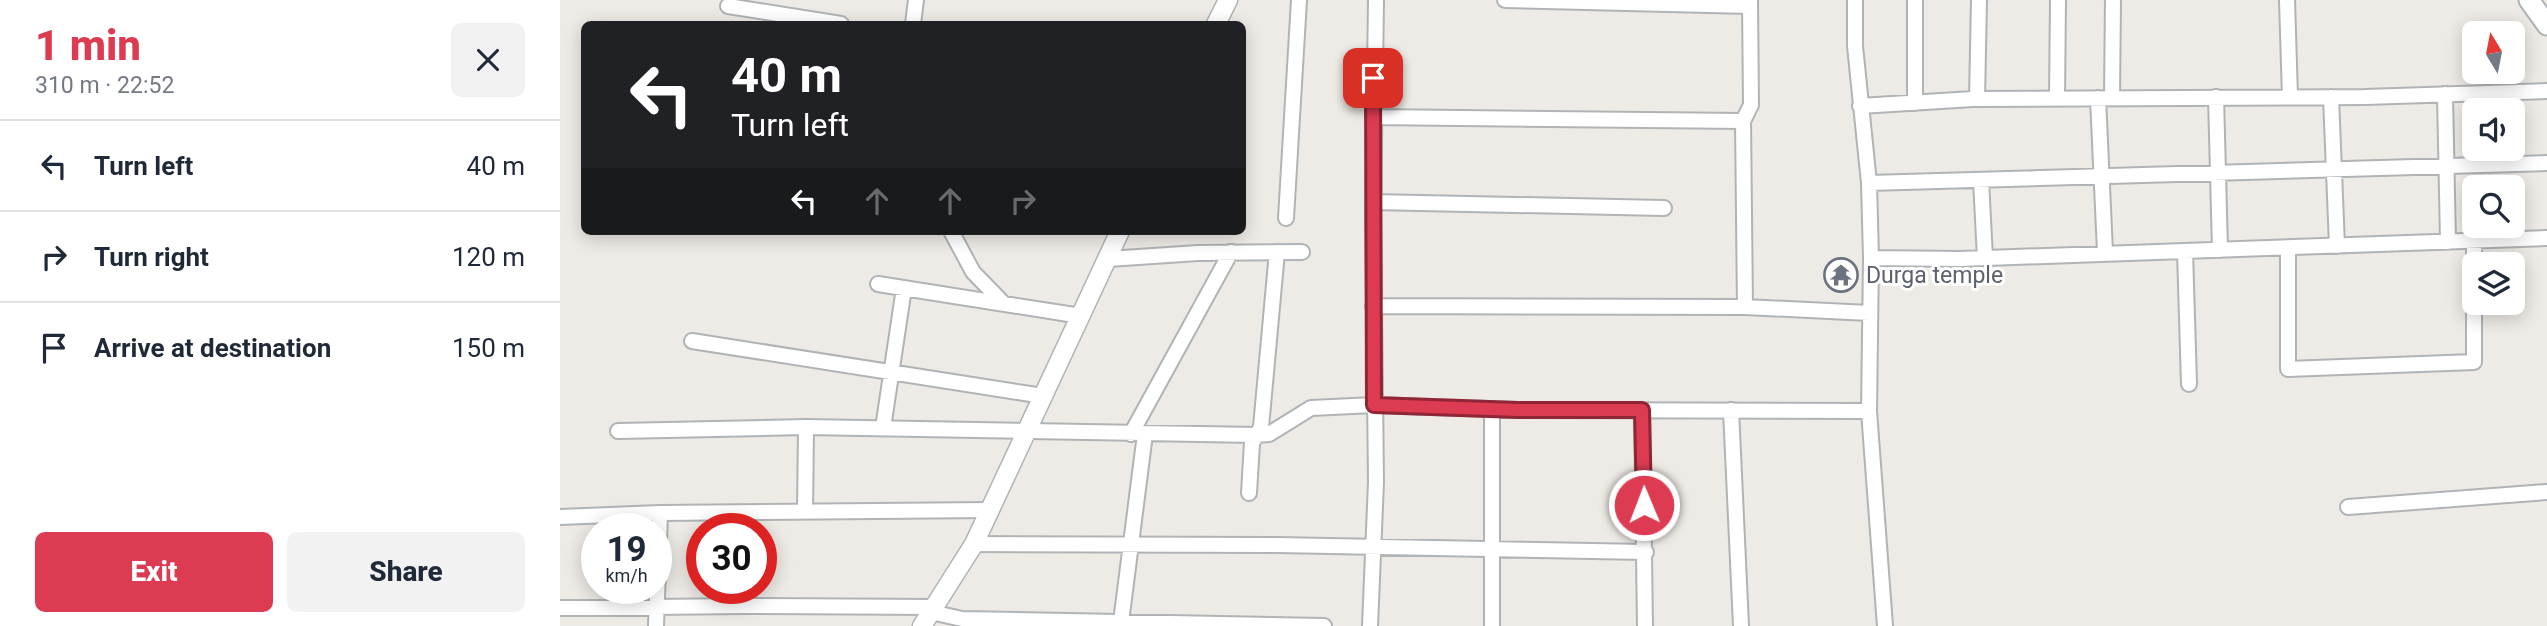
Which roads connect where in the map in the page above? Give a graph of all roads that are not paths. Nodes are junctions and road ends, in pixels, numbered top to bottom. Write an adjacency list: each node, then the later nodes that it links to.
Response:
1 (916, 0): 17 (street)
2 (1228, 0): 18 (street)
3 (1299, 0): 41 (street)
4 (1376, 0): 30 (street)
5 (1505, 0): 13 (street)
6 (1854, 0): 29 (street)
7 (1915, 0): 28 (street)
8 (1979, 0): 27 (street)
9 (2057, 0): 25 (street)
10 (2113, 0): 26 (street)
11 (2287, 0): 23 (street)
12 (2529, 0): 19 (main road)
13 (1667, 2): 14 (street)
14 (1750, 3): 31 (street)
15 (728, 6): 16 (street)
16 (822, 21)
17 (913, 21)
18 (1218, 21)
19 (2547, 25)
20 (2547, 91): 21 (street)
21 (2445, 94): 24 (street); 33 (street)
22 (2216, 97): 23 (street); 26 (street); 35 (street)
23 (2290, 97): 24 (street)
24 (2331, 97): 34 (street)
25 (2057, 98): 26 (street); 27 (street)
26 (2105, 98): 36 (street)
27 (1976, 99): 28 (street)
28 (1915, 103): 29 (street)
29 (1860, 106): 38 (street)
30 (1373, 117): 31 (street); 39 (street)
31 (1743, 121): 62 (street)
32 (2547, 163): 33 (street)
33 (2447, 167): 34 (street); 46 (street)
34 (2335, 170): 35 (street); 47 (street)
35 (2217, 173): 36 (street); 49 (street)
36 (2101, 177): 37 (street); 54 (street)
37 (1981, 180): 38 (street); 57 (street)
38 (1869, 183): 56 (street)
39 (1373, 202): 40 (street); 61 (street)
40 (1664, 208)
41 (1286, 218)
42 (953, 235): 60 (street)
43 (1119, 235): 55 (street)
44 (2547, 238): 45 (street)
45 (2474, 241): 46 (street); 48 (street)
46 (2448, 242): 47 (street)
47 (2337, 246): 48 (street)
48 (2288, 248): 49 (street)
49 (2220, 250): 50 (street)
50 (2185, 251): 54 (street); 67 (street)
51 (1231, 252): 52 (street); 55 (street); 78 (street)
52 (1277, 252): 53 (street); 79 (street)
53 (1303, 252)
54 (2105, 252): 57 (street)
55 (1108, 258): 64 (street)
56 (1871, 258): 57 (street); 63 (street)
57 (1984, 258)
58 (878, 284): 59 (street)
59 (904, 288): 60 (street); 66 (street)
60 (1004, 304): 64 (street)
61 (1373, 306): 62 (street); 69 (street)
62 (1745, 307): 63 (street)
63 (1869, 313): 73 (street)
64 (1081, 316): 68 (street)
65 (692, 341): 66 (street)
66 (890, 372): 68 (street); 75 (street)
67 (2189, 384)
68 (1043, 396): 76 (street)
69 (1374, 405): 70 (street); 79 (street); 90 (street)
70 (1492, 409): 71 (street); 91 (street)
71 (1642, 410): 72 (street); 92 (street)
72 (1731, 410): 73 (street); 103 (street)
73 (1869, 411): 104 (street)
74 (806, 427): 75 (street); 77 (street); 84 (street)
75 (883, 428): 76 (street)
76 (1028, 430): 78 (street); 83 (street)
77 (618, 431)
78 (1138, 434): 79 (street); 89 (street)
79 (1256, 436): 81 (street)
80 (2547, 492): 82 (street)
81 (1250, 493)
82 (2348, 507)
83 (990, 510): 84 (street); 88 (street)
84 (805, 512): 85 (street)
85 (660, 513)
86 (581, 516): 87 (street)
87 (560, 517)
88 (974, 544): 89 (street); 96 (street)
89 (1133, 544): 90 (street); 97 (street)
90 (1373, 546): 91 (street); 100 (street)
91 (1493, 548): 92 (street); 101 (street)
92 (1646, 552): 102 (street)
93 (656, 604): 94 (street)
94 (656, 607): 95 (street); 96 (street); 98 (street)
95 (560, 608)
96 (929, 615): 97 (street)
97 (1121, 622): 99 (street)
98 (656, 626)
99 (1324, 626)
100 (1370, 626)
101 (1492, 626)
102 (1645, 626)
103 (1741, 626)
104 (1885, 626)

